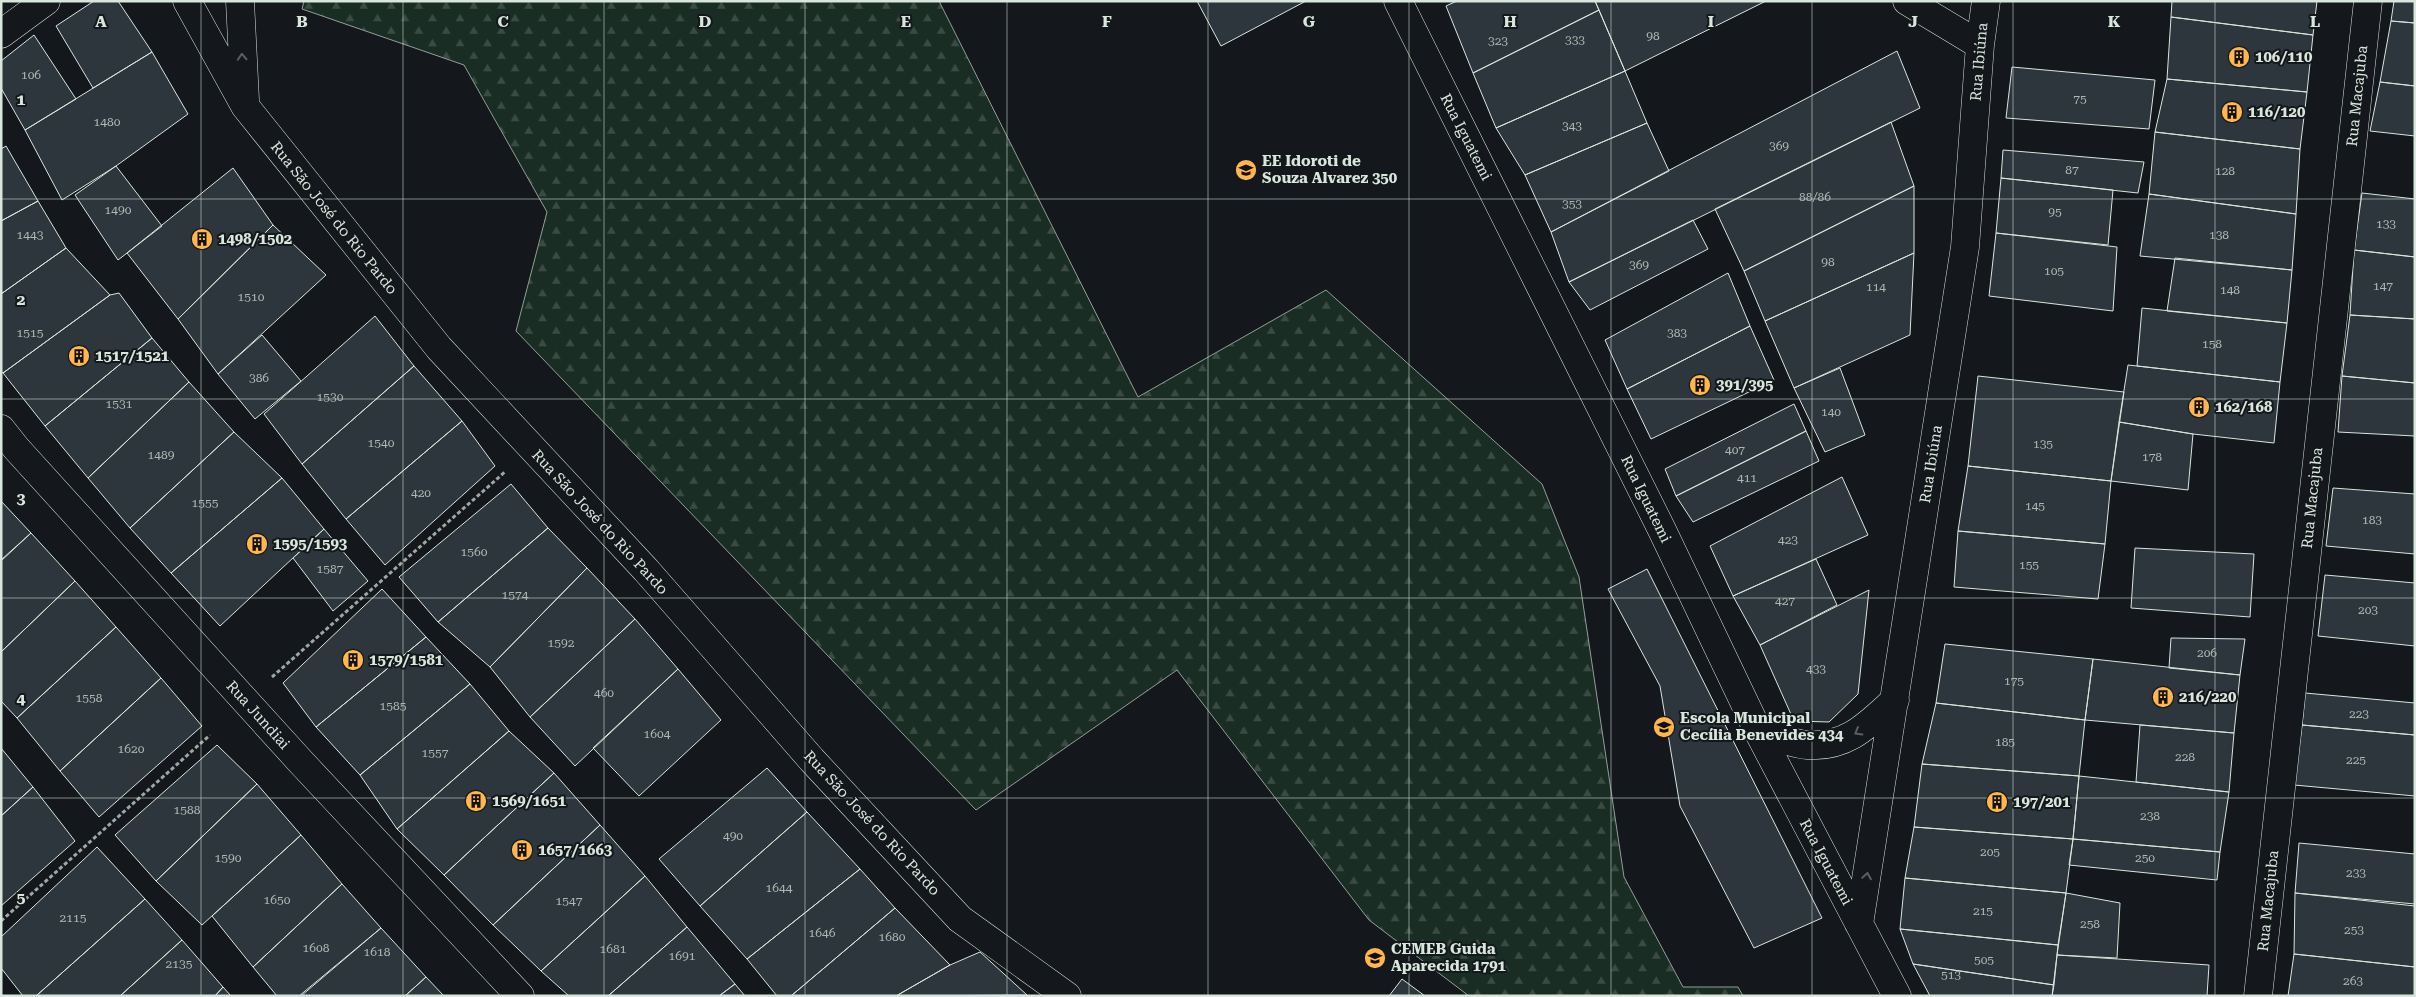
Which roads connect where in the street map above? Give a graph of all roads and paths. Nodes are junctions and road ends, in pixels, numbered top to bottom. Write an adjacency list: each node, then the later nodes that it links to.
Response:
1 (46, 1): 8 (street)
2 (187, 1): 10 (street, Rua São José do Rio Pardo)
3 (240, 1): 10 (street, one-way to 3)
4 (1398, 1): 15 (street, Rua Iguatemi)
5 (1907, 1): 9 (street)
6 (1986, 1): 9 (street, Rua Ibiúna)
7 (2368, 1): 22 (street, Rua Macajuba)
8 (1, 34)
9 (1980, 45): 14 (street, Rua Ibiúna)
10 (245, 106): 20 (street, Rua São José do Rio Pardo)
11 (1, 429): 19 (street, Rua Jundiai)
12 (507, 470): 13 (path)
13 (272, 676)
14 (1895, 700): 15 (street, one-way to 15); 18 (street, Rua Ibiúna, one-way to 14)
15 (1758, 731): 18 (street, Rua Iguatemi)
16 (210, 735): 17 (path)
17 (1, 921)
18 (1859, 924): 21 (street, Rua Iguatemi)
19 (520, 996)
20 (1067, 996)
21 (1897, 996)
22 (2258, 996)

